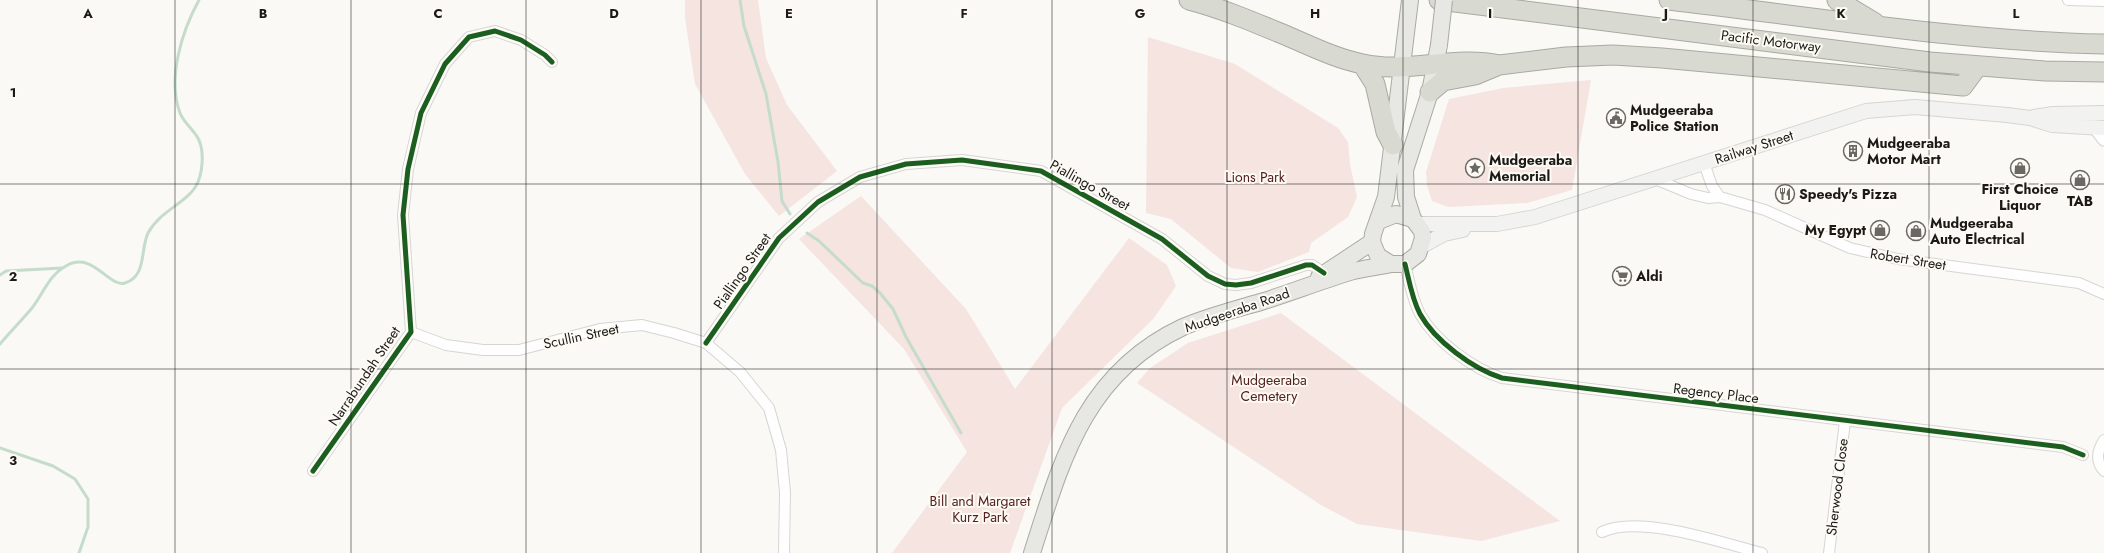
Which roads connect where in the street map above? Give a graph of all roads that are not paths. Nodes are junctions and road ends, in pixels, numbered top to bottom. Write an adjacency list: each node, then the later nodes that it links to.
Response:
1 (1189, 0): 13 (highway)
2 (1410, 0): 15 (main road)
3 (1439, 0): 16 (highway, Pacific Motorway)
4 (1444, 0): 11 (main road, bridge)
5 (1669, 0): 9 (highway, Pacific Motorway)
6 (1837, 0): 9 (highway)
7 (2068, 0): 8 (street)
8 (2104, 0)
9 (1881, 27): 10 (highway, Pacific Motorway)
10 (2104, 44)
11 (1437, 54): 14 (highway); 15 (highway); 18 (main road)
12 (552, 62): 36 (street, Narrabundah Street)
13 (1363, 64): 15 (highway); 23 (highway)
14 (1499, 65): 16 (highway); 18 (highway)
15 (1402, 67): 23 (main road)
16 (1977, 67): 17 (highway, Pacific Motorway)
17 (2104, 72)
18 (1430, 92): 28 (main road)
19 (2104, 113): 20 (main road, Railway Street)
20 (2030, 118): 21 (main road, Railway Street); 24 (main road, Railway Street)
21 (2100, 128): 22 (street, Railway Street)
22 (2104, 139)
23 (1393, 146): 27 (main road)
24 (1704, 163): 25 (main road, Railway Street); 26 (street)
25 (1655, 179): 26 (street, Robert Street); 29 (main road, Railway Street)
26 (1720, 197): 35 (street, Robert Street)
27 (1379, 221): 28 (main road); 30 (main road)
28 (1415, 221): 29 (main road, Railway Street); 31 (main road)
29 (1483, 225): 31 (main road, Railway Street)
30 (1372, 242): 32 (main road); 33 (main road, Mudgeeraba Road)
31 (1422, 246): 32 (main road)
32 (1398, 264): 34 (main road, Mudgeeraba Road); 38 (street, Regency Place)
33 (1324, 273): 34 (main road, Mudgeeraba Road); 37 (street, Piallingo Street)
34 (1308, 286): 45 (main road, Mudgeeraba Road)
35 (2104, 294)
36 (411, 332): 37 (street, Scullin Street); 41 (street, Narrabundah Street)
37 (706, 343): 44 (street, Scullin Street)
38 (1845, 421): 40 (street, Regency Place); 47 (street, Sherwood Close)
39 (2104, 440): 42 (street)
40 (2083, 454)
41 (313, 471)
42 (2104, 472)
43 (1602, 532): 46 (street)
44 (784, 553)
45 (1032, 553)
46 (1762, 553)
47 (1829, 553)

